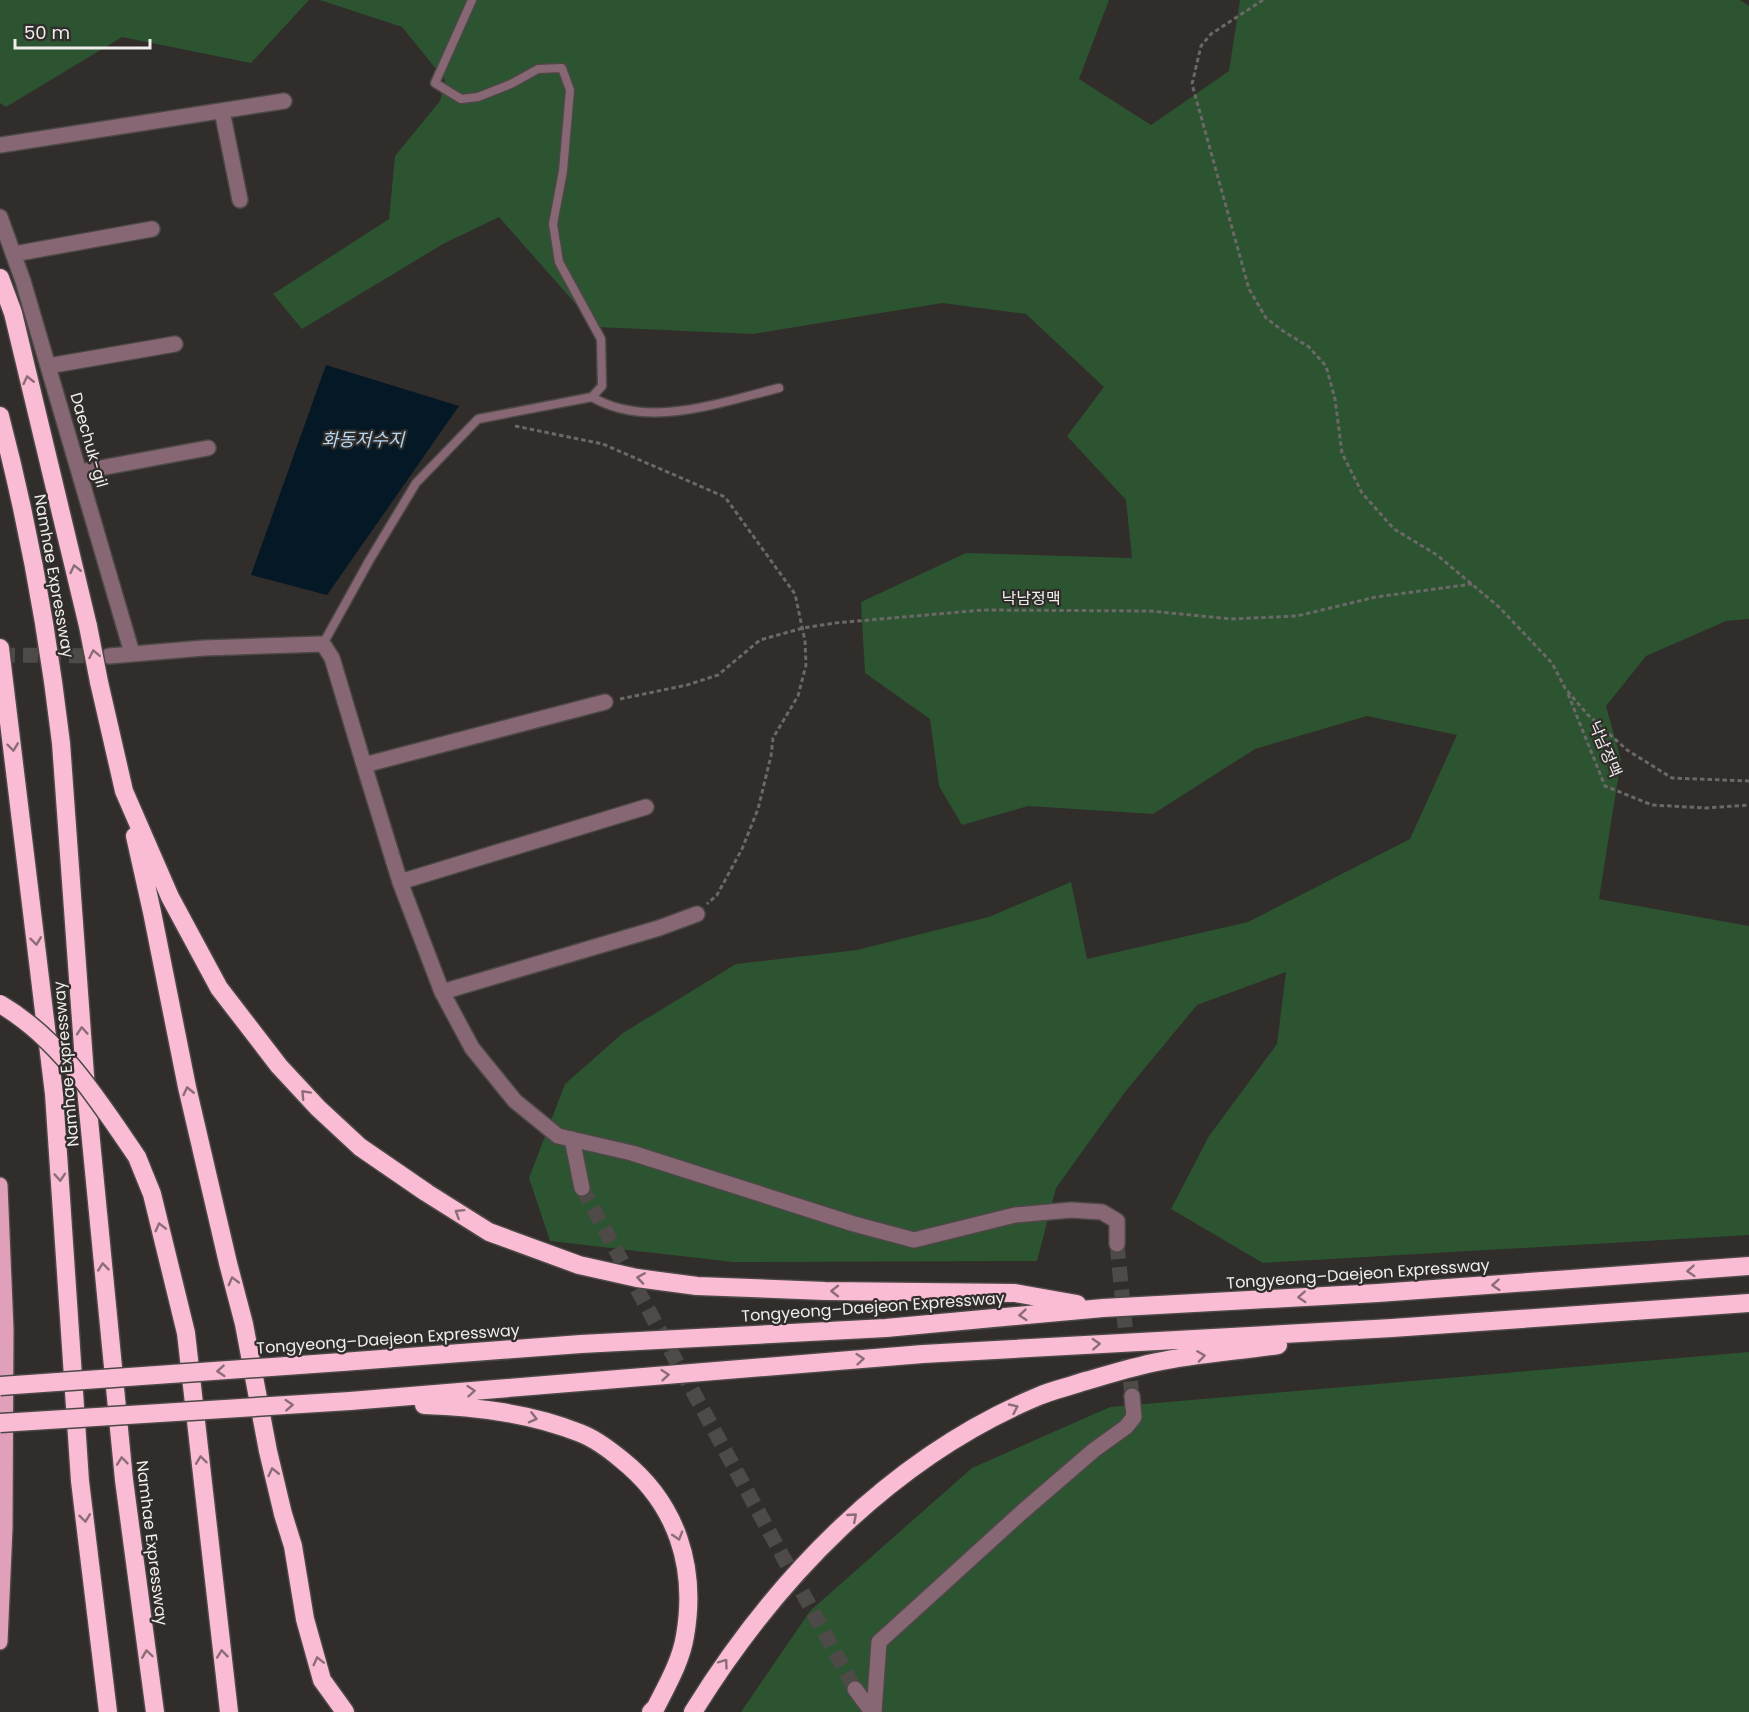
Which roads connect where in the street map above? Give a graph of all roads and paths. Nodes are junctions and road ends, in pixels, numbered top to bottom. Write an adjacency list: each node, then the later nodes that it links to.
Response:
1 (472, 0): 14 (lane)
2 (1263, 0): 19 (path)
3 (284, 101): 4 (street)
4 (222, 111): 5 (street); 6 (street)
5 (0, 145)
6 (240, 200)
7 (0, 217): 9 (street, Daechuk-gil)
8 (152, 230): 9 (street)
9 (14, 254): 12 (street, Daechuk-gil)
10 (0, 278): 29 (highway, one-way to 10, bridge)
11 (175, 344): 12 (street)
12 (48, 366): 18 (street, Daechuk-gil)
13 (779, 388): 14 (lane)
14 (592, 397): 21 (lane)
15 (0, 416): 51 (highway, Namhae Expressway, one-way to 15)
16 (512, 426): 20 (path)
17 (208, 448): 18 (street)
18 (79, 472): 23 (street, Daechuk-gil)
19 (1472, 584): 20 (path, 낙남정맥); 25 (path)
20 (803, 628): 26 (path, 낙남정맥); 33 (path)
21 (323, 644): 23 (street); 27 (street)
22 (0, 648): 50 (highway, Namhae Expressway, one-way to 50)
23 (132, 653): 24 (street)
24 (109, 656)
25 (1565, 688): 28 (path); 30 (path, 낙남정맥)
26 (605, 702): 27 (street)
27 (364, 765): 32 (street)
28 (1749, 781)
29 (124, 790): 42 (highway, one-way to 29); 53 (highway, one-way to 29)
30 (1749, 805)
31 (646, 807): 32 (street)
32 (400, 882): 34 (street)
33 (697, 914): 34 (street)
34 (442, 992): 36 (street)
35 (0, 1004): 52 (highway, one-way to 35, bridge)
36 (572, 1139): 38 (street); 39 (street)
37 (0, 1185): 48 (main road)
38 (582, 1188)
39 (1117, 1244)
40 (1749, 1266): 42 (highway, Tongyeong–Daejeon Expressway, one-way to 42)
41 (1749, 1303): 43 (highway)
42 (1103, 1308): 44 (highway, Tongyeong–Daejeon Expressway, one-way to 44, bridge)
43 (1392, 1328): 46 (highway, one-way to 43); 55 (highway, one-way to 43)
44 (0, 1386)
45 (1132, 1396): 56 (street)
46 (350, 1401): 47 (highway, one-way to 46, bridge); 54 (highway, one-way to 54)
47 (0, 1423)
48 (0, 1642)
49 (855, 1689): 56 (street)
50 (108, 1712)
51 (155, 1712)
52 (229, 1712)
53 (345, 1712)
54 (651, 1712)
55 (693, 1712)
56 (873, 1712)

